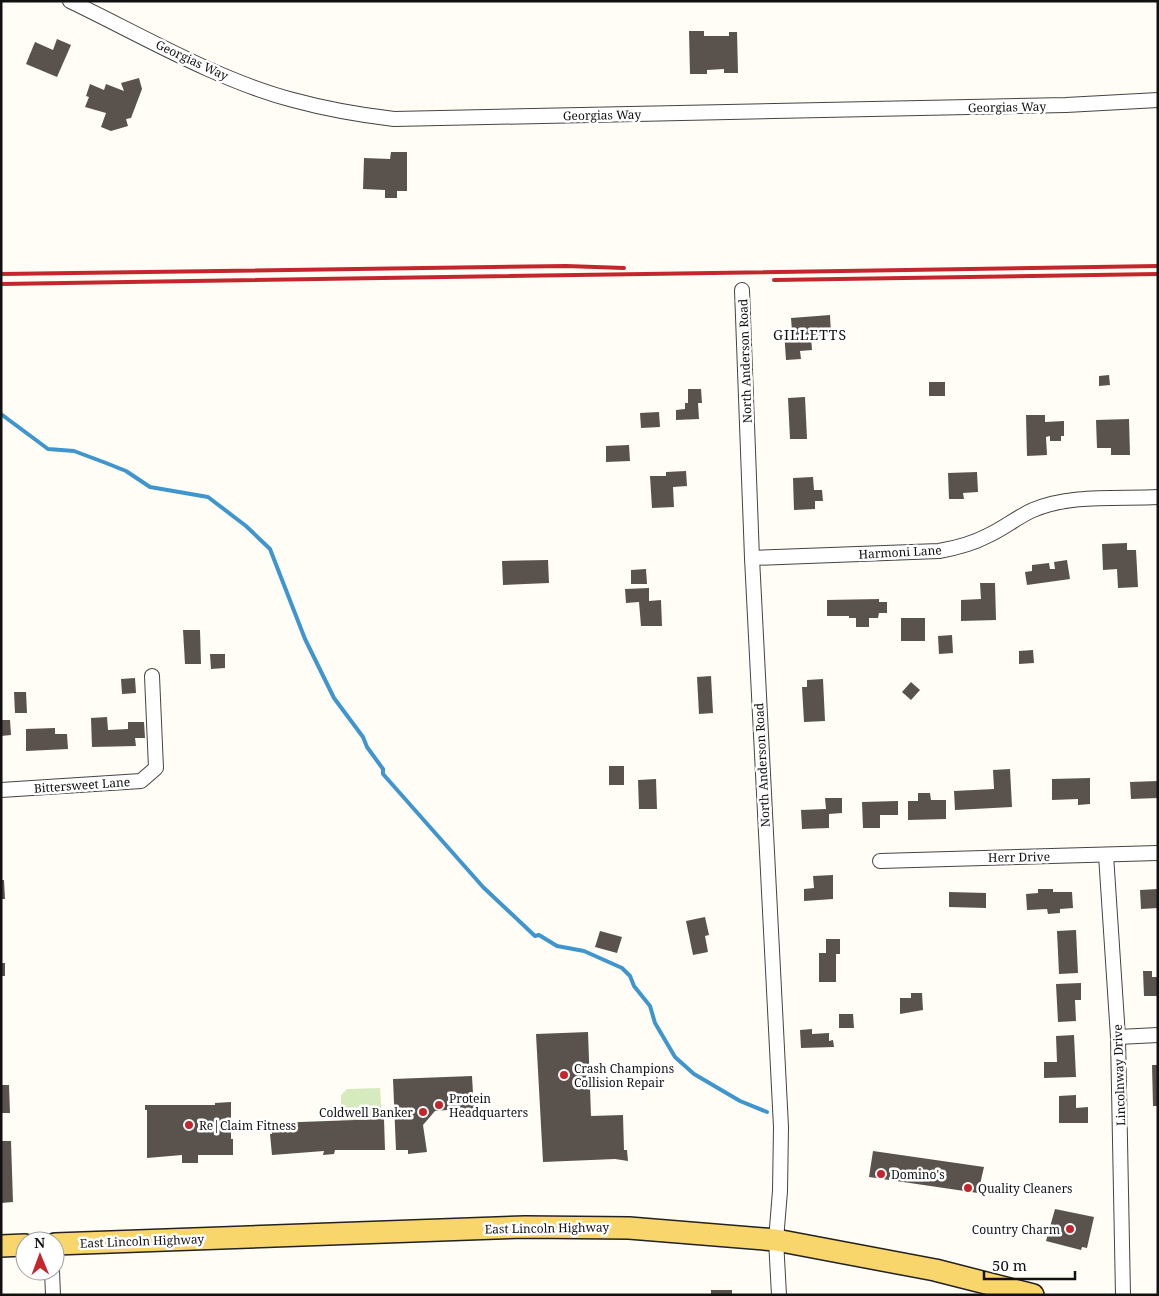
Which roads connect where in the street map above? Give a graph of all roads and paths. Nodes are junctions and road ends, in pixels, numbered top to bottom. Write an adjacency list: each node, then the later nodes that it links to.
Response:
1 (70, 1): 2 (street, Georgias Way)
2 (1158, 100)
3 (742, 290): 5 (street, North Anderson Road)
4 (1158, 497): 5 (street, Harmoni Lane)
5 (752, 558): 13 (street, North Anderson Road)
6 (152, 676): 7 (street, Bittersweet Lane)
7 (1, 790)
8 (1158, 853): 9 (street, Herr Drive)
9 (1106, 855): 10 (street, Herr Drive); 12 (street, Lincolnway Drive)
10 (880, 861)
11 (1158, 1035): 12 (street)
12 (1118, 1037): 21 (street, Lincolnway Drive)
13 (776, 1240): 14 (main road, East Lincoln Highway); 19 (street, North Anderson Road); 20 (main road, East Lincoln Highway)
14 (65, 1244)
15 (15, 1245): 16 (main road)
16 (1, 1246)
17 (52, 1281): 18 (street)
18 (53, 1295)
19 (779, 1295)
20 (1033, 1295)
21 (1123, 1295)

